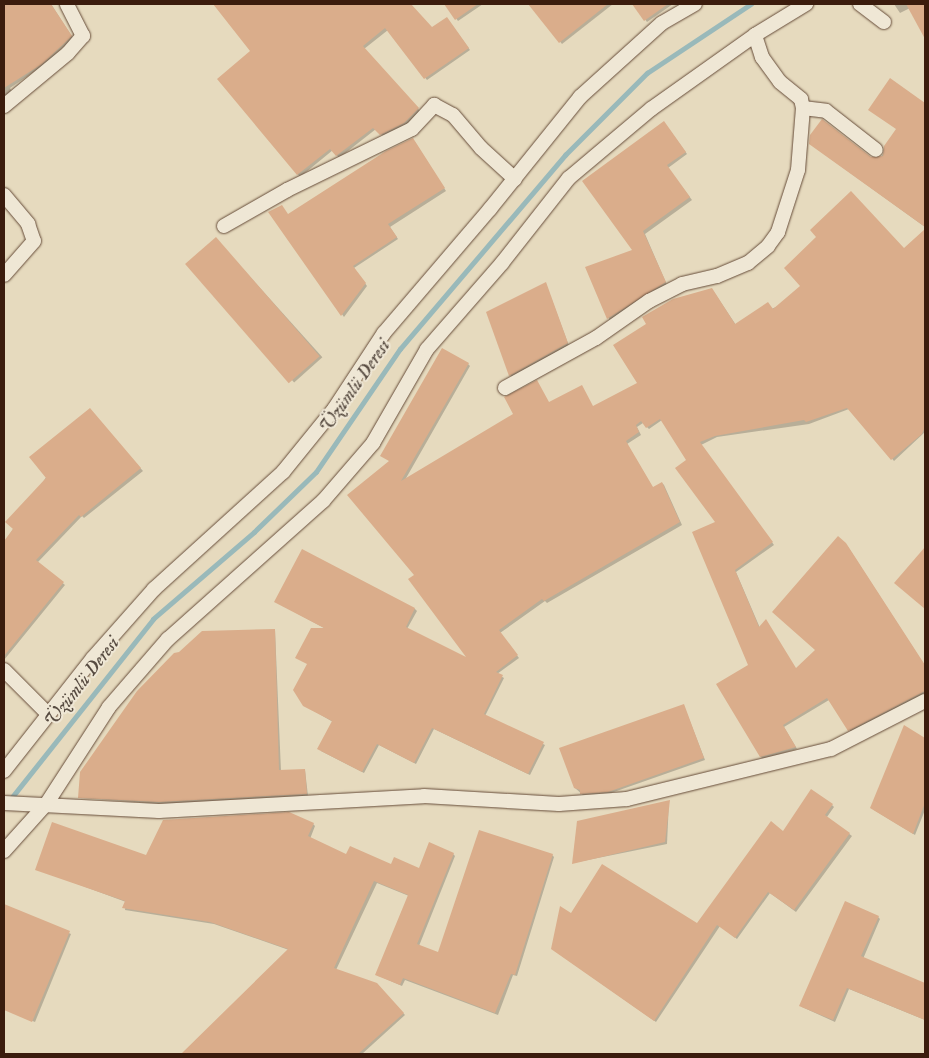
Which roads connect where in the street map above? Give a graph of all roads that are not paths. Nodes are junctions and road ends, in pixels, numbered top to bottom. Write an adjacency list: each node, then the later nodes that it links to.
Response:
1 (67, 4): 7 (street)
2 (694, 4): 10 (street)
3 (806, 4): 6 (street)
4 (860, 4): 5 (street)
5 (884, 22)
6 (755, 35): 8 (street); 20 (street)
7 (4, 106)
8 (803, 108): 9 (street); 14 (street)
9 (876, 150)
10 (515, 179): 12 (street); 17 (street)
11 (4, 195): 13 (street)
12 (224, 226)
13 (4, 274)
14 (505, 388)
15 (4, 670): 17 (street)
16 (925, 701): 20 (street)
17 (48, 714): 18 (street)
18 (4, 771)
19 (4, 803): 20 (street)
20 (47, 804): 21 (street)
21 (4, 851)

